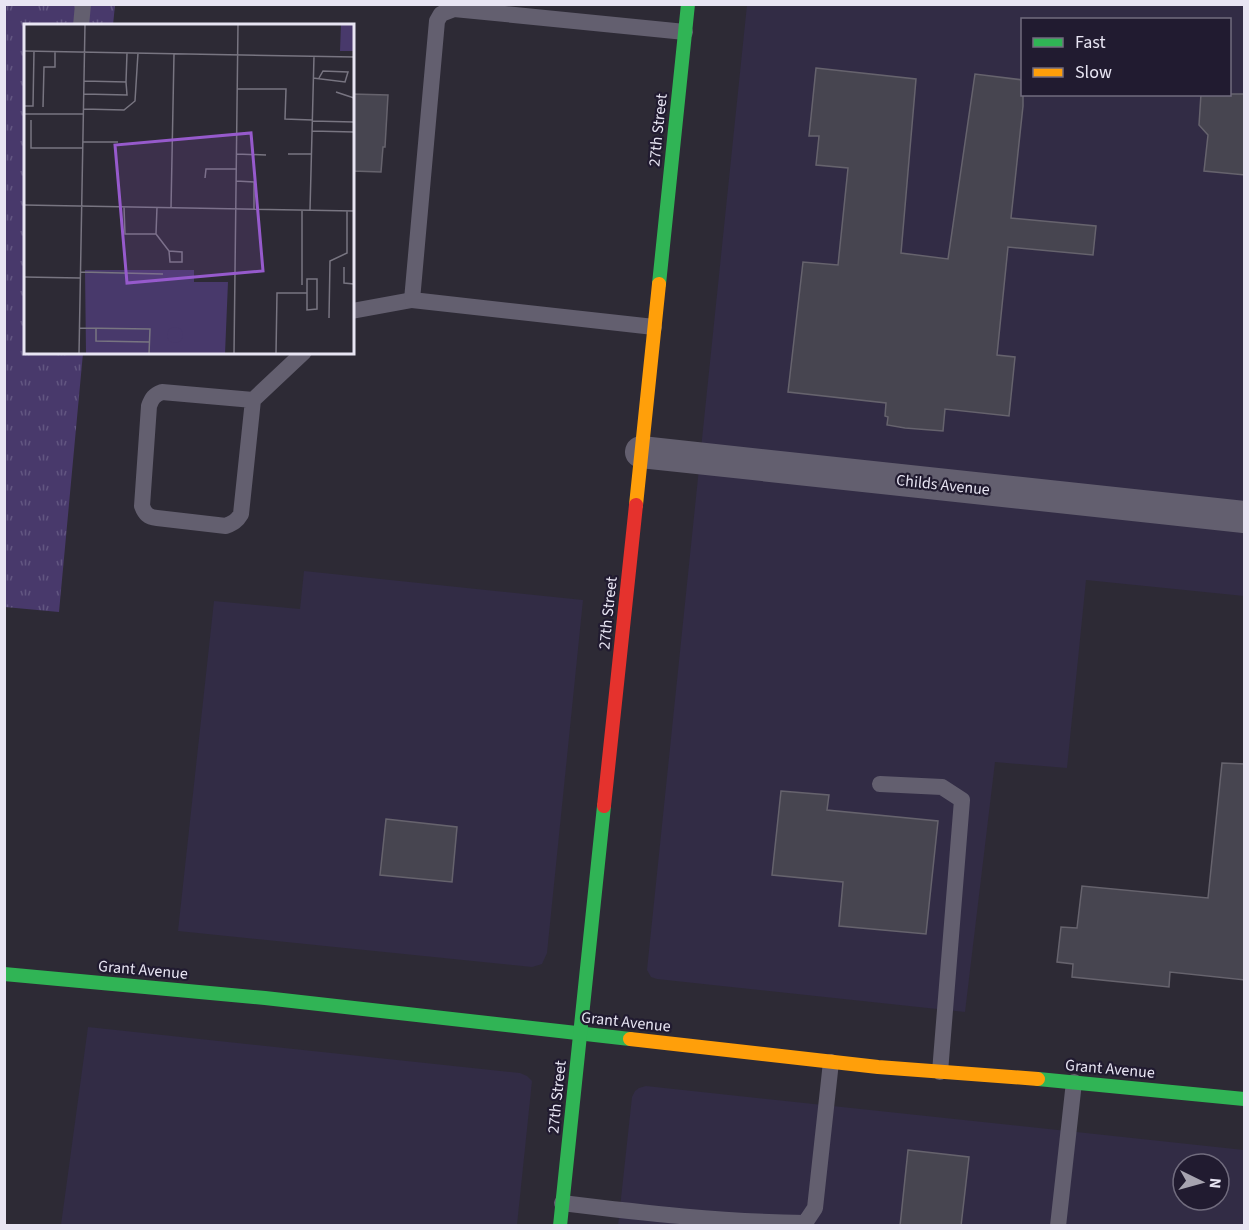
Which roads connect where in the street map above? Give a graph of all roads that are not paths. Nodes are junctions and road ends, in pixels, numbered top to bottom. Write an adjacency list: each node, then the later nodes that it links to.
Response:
1 (83, 4): 3 (lane)
2 (688, 4): 4 (street, 27th Street)
3 (81, 24)
4 (685, 32): 5 (lane); 7 (street, 27th Street)
5 (412, 300): 6 (lane); 7 (lane)
6 (354, 311)
7 (654, 327): 10 (street, 27th Street)
8 (302, 354): 9 (lane)
9 (253, 400): 9 (lane)
10 (641, 452): 11 (street, Childs Avenue); 14 (street, 27th Street)
11 (1245, 517)
12 (880, 784): 16 (lane)
13 (4, 974): 14 (street, Grant Avenue)
14 (580, 1033): 15 (street, Grant Avenue); 19 (street, 27th Street)
15 (831, 1062): 16 (street, Grant Avenue); 19 (lane)
16 (940, 1072): 17 (street, Grant Avenue)
17 (1074, 1082): 18 (street, Grant Avenue); 21 (lane)
18 (1245, 1099)
19 (562, 1203): 20 (street, 27th Street)
20 (560, 1226)
21 (1058, 1226)

